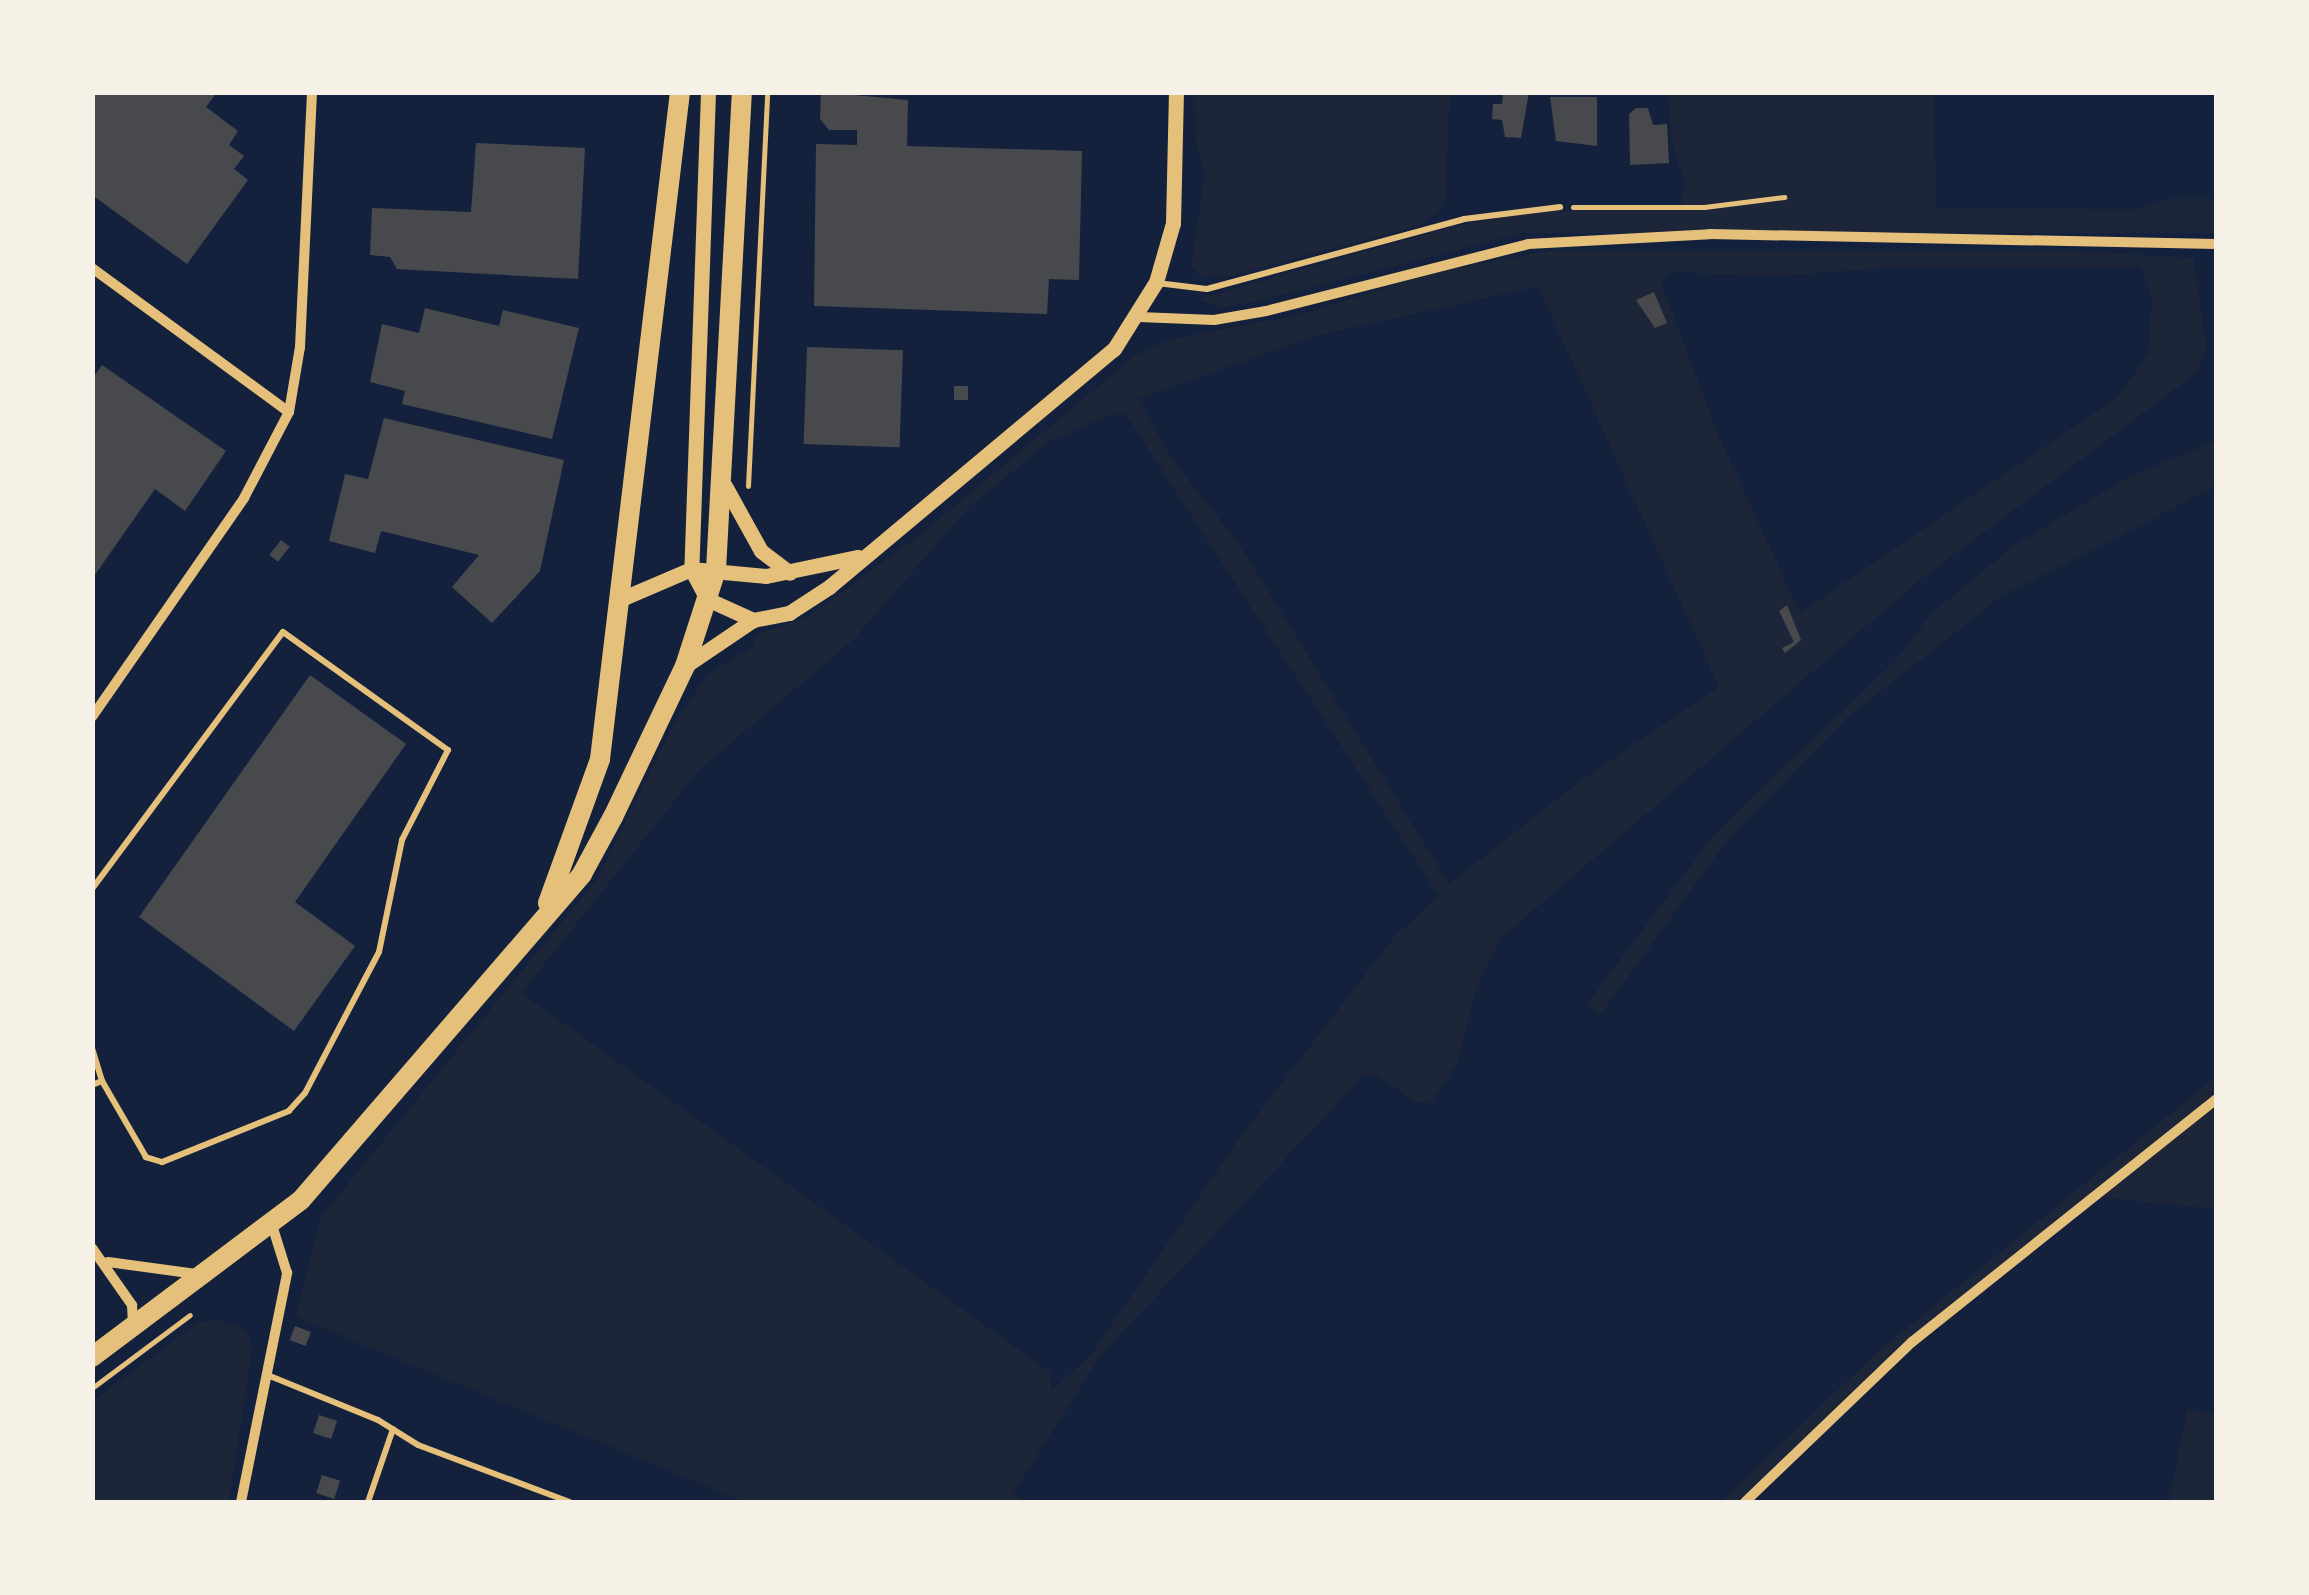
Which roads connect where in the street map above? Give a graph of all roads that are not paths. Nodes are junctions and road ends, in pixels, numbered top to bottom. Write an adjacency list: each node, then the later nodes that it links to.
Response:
1 (312, 92): 11 (street)
2 (680, 92): 17 (main road)
3 (708, 92): 14 (street)
4 (742, 92): 12 (main road)
5 (1176, 92): 9 (street)
6 (1560, 207): 9 (lane)
7 (2216, 244): 10 (street)
8 (92, 268): 11 (street)
9 (1156, 282): 10 (street)
10 (1139, 317): 13 (street)
11 (289, 412): 21 (street)
12 (725, 486): 15 (main road); 16 (street)
13 (858, 557): 16 (street); 19 (street)
14 (692, 569): 15 (street); 17 (street); 18 (street)
15 (716, 570): 16 (street); 18 (main road)
16 (790, 572)
17 (621, 599): 23 (main road)
18 (707, 599): 19 (street); 20 (main road)
19 (753, 620): 20 (street)
20 (685, 666): 23 (main road)
21 (92, 717)
22 (92, 889): 25 (lane)
23 (541, 919): 28 (main road)
24 (92, 1048): 25 (lane)
25 (102, 1081): 26 (lane)
26 (92, 1085)
27 (2216, 1098): 40 (street)
28 (272, 1226): 31 (main road); 34 (street)
29 (92, 1248): 30 (street)
30 (108, 1262): 31 (street); 32 (street)
31 (208, 1274): 32 (main road)
32 (133, 1328): 33 (main road)
33 (92, 1358)
34 (264, 1374): 35 (lane); 37 (street)
35 (394, 1430): 36 (lane); 38 (lane)
36 (557, 1501): 39 (lane)
37 (241, 1502)
38 (368, 1502)
39 (570, 1502)
40 (1744, 1502)

